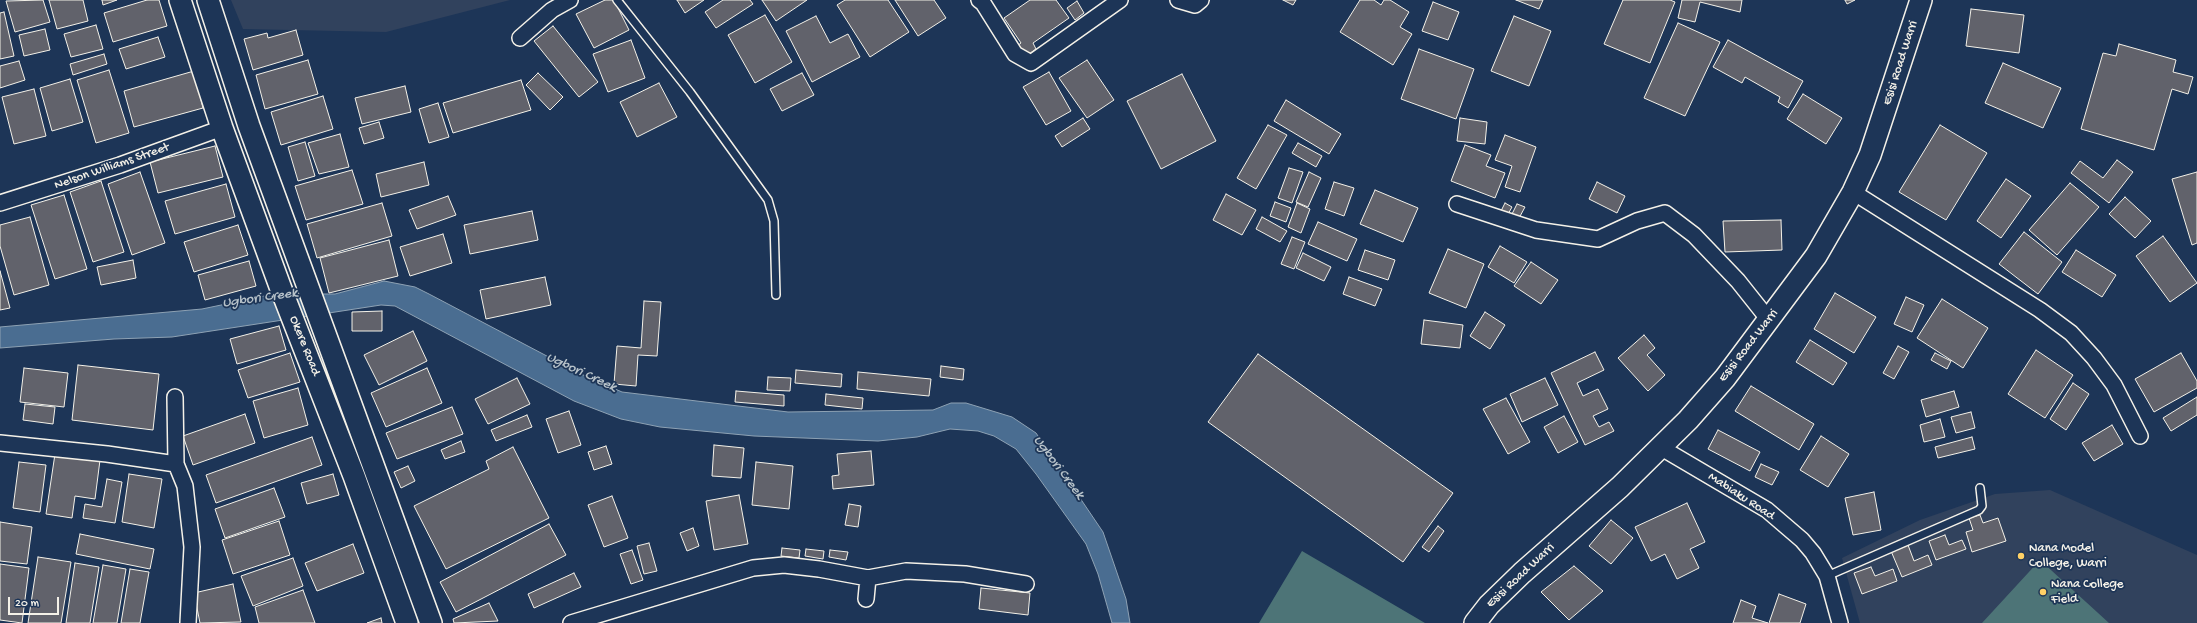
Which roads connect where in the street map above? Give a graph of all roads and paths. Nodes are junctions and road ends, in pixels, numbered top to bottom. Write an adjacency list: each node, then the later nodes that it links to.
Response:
1 (180, 0): 11 (main road, Okere Road)
2 (208, 0): 29 (main road, Okere Road)
3 (570, 0): 10 (street)
4 (617, 0): 15 (lane)
5 (978, 0): 6 (street)
6 (1120, 0)
7 (1178, 0): 8 (street)
8 (1201, 0)
9 (1921, 0): 12 (main road, Esisi Road Warri)
10 (520, 38)
11 (222, 128): 13 (street, Nelson Williams Street); 28 (main road, Okere Road)
12 (1853, 192): 16 (main road, Esisi Road Warri); 18 (street)
13 (0, 203)
14 (1457, 204): 16 (street)
15 (776, 295)
16 (1770, 320): 20 (main road, Esisi Road Warri)
17 (175, 398): 21 (street)
18 (2140, 436)
19 (0, 442): 21 (street)
20 (1660, 448): 23 (street, Mabiaku Road); 31 (main road, Esisi Road Warri)
21 (176, 464): 27 (street)
22 (1980, 488): 23 (lane)
23 (1827, 576): 32 (street, Mabiaku Road)
24 (868, 578): 25 (street); 26 (street); 30 (street)
25 (1026, 584)
26 (866, 599)
27 (188, 623)
28 (407, 623)
29 (431, 623)
30 (571, 623)
31 (1475, 623)
32 (1840, 623)

